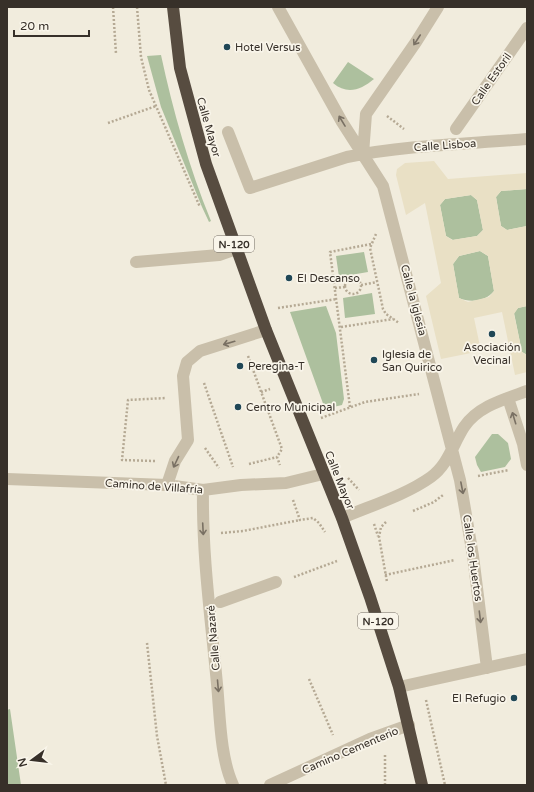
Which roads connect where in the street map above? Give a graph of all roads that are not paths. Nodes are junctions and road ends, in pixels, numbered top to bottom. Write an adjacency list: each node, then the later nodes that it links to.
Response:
1 (173, 7): 9 (highway, Calle Mayor / N-120)
2 (278, 7): 8 (street, Calle la Iglesia, one-way to 2)
3 (438, 7): 8 (street, one-way to 8)
4 (527, 28): 5 (street, Calle Estoril)
5 (456, 130)
6 (228, 132): 8 (street)
7 (527, 139): 8 (street, Calle Lisboa)
8 (363, 154): 14 (street, Calle la Iglesia)
9 (236, 249): 10 (street); 11 (highway, Calle Mayor / N-120)
10 (136, 262)
11 (266, 330): 16 (highway, Calle Mayor / N-120); 18 (street, one-way to 18)
12 (527, 391): 13 (street)
13 (508, 398): 14 (street); 15 (street, one-way to 13)
14 (453, 450): 20 (street); 24 (street, Calle los Huertos, one-way to 24)
15 (527, 465)
16 (323, 474): 19 (street, Camino de Villafría); 20 (highway, Calle Mayor / N-120)
17 (7, 479): 18 (street, Camino de Villafría)
18 (167, 485): 19 (street, Camino de Villafría)
19 (203, 490): 27 (street, Calle Nazaré, one-way to 27)
20 (342, 518): 25 (highway, Calle Mayor / N-120)
21 (276, 582): 22 (street)
22 (220, 602)
23 (527, 659): 24 (street)
24 (487, 668): 25 (street)
25 (400, 687): 26 (highway, Calle Mayor / N-120)
26 (409, 725): 28 (street, Camino Cementerio); 29 (highway, N-120)
27 (233, 785)
28 (270, 785)
29 (422, 785)

